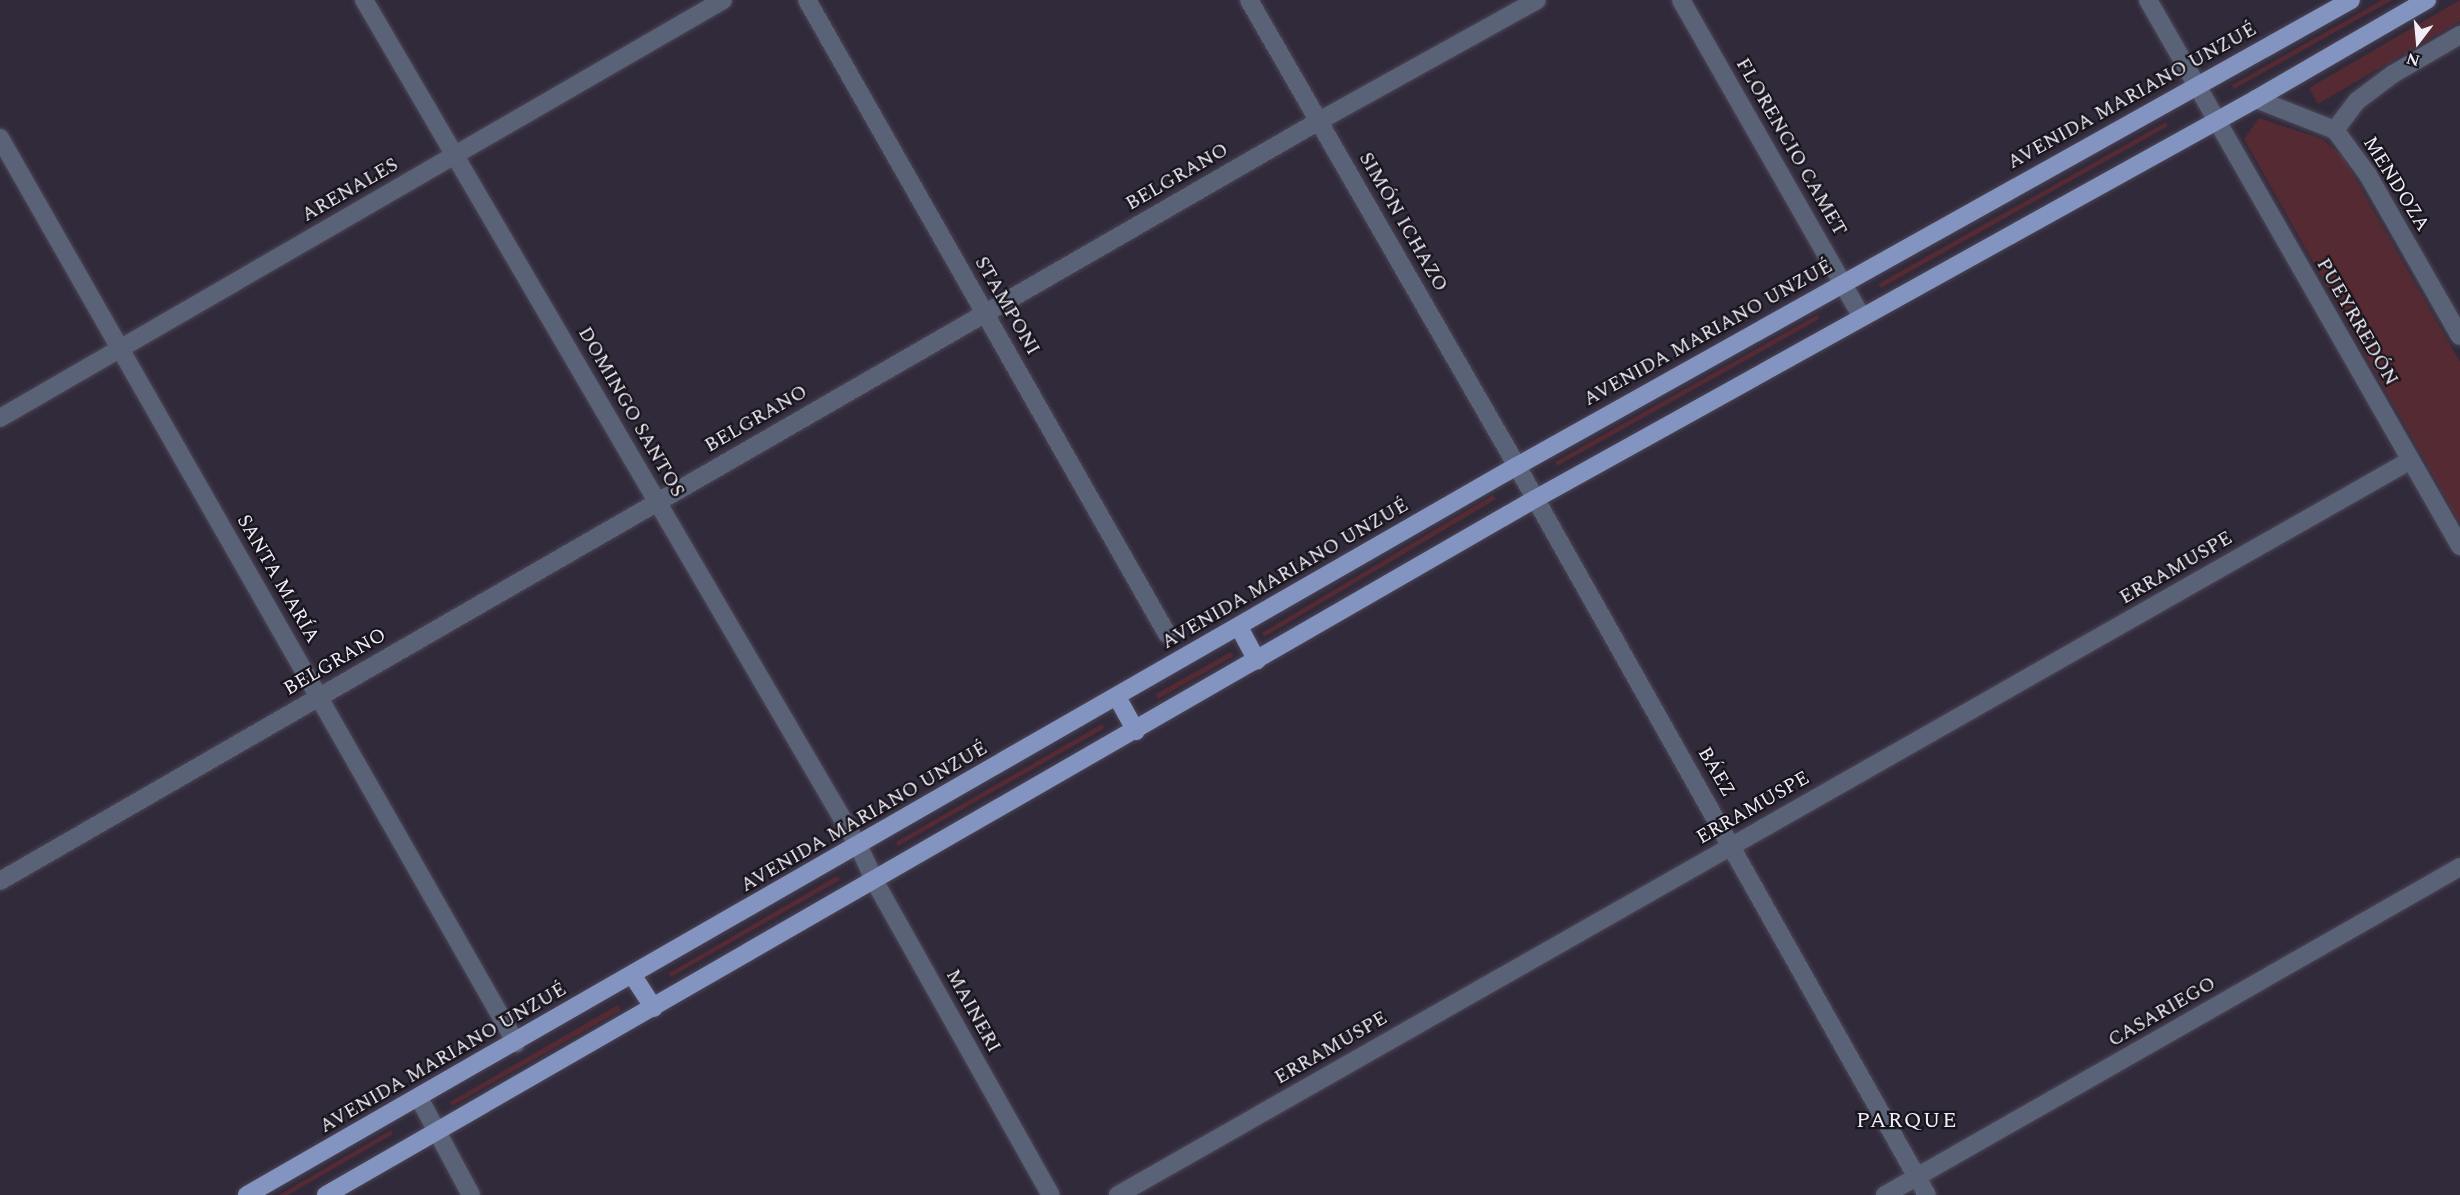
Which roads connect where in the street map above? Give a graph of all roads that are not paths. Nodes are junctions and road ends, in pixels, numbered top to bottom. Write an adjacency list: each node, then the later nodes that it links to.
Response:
1 (364, 0): 17 (street, DOMINGO SANTOS)
2 (723, 0): 17 (street, ARENALES)
3 (807, 0): 19 (street, STAMPONI)
4 (1249, 0): 13 (street, SIMÓN ICHAZO)
5 (1537, 0): 13 (street, BELGRANO)
6 (1681, 0): 18 (street, FLORENCIO CAMET)
7 (2148, 0): 11 (street, PUEYRREDÓN)
8 (2351, 0): 11 (main road, AVENIDA MARIANO UNZUÉ)
9 (2427, 0): 12 (main road)
10 (2460, 35): 15 (street)
11 (2197, 86): 14 (street, PUEYRREDÓN); 18 (main road, AVENIDA MARIANO UNZUÉ)
12 (2256, 99): 14 (main road); 15 (street, MENDOZA)
13 (1319, 121): 19 (street, BELGRANO); 25 (street, SIMÓN ICHAZO)
14 (2216, 121): 20 (main road); 24 (street, PUEYRREDÓN)
15 (2335, 130): 21 (street, MENDOZA)
16 (0, 138): 22 (street, SANTA MARÍA)
17 (455, 155): 22 (street, ARENALES); 27 (street, DOMINGO SANTOS)
18 (1843, 284): 20 (street, FLORENCIO CAMET); 25 (main road, AVENIDA MARIANO UNZUÉ)
19 (985, 314): 27 (street, BELGRANO); 30 (street, STAMPONI)
20 (1862, 317): 26 (main road)
21 (2460, 336)
22 (120, 349): 23 (street, ARENALES); 32 (street, SANTA MARÍA)
23 (0, 418)
24 (2411, 460): 28 (street, PUEYRREDÓN); 35 (street, ERRAMUSPE)
25 (1517, 466): 26 (street, BÁEZ); 29 (main road, AVENIDA MARIANO UNZUÉ)
26 (1535, 499): 31 (main road); 35 (street, BÁEZ)
27 (658, 502): 32 (street, BELGRANO); 36 (street, DOMINGO SANTOS)
28 (2460, 546)
29 (1239, 627): 31 (main road); 33 (main road, AVENIDA MARIANO UNZUÉ)
30 (1167, 634)
31 (1257, 661): 34 (main road)
32 (319, 697): 38 (street, BELGRANO); 42 (street, SANTA MARÍA)
33 (1117, 697): 34 (main road); 36 (main road, AVENIDA MARIANO UNZUÉ)
34 (1136, 730): 39 (main road)
35 (1733, 846): 45 (street, BÁEZ); 50 (street, ERRAMUSPE)
36 (859, 847): 39 (street, MAINERI); 40 (main road, AVENIDA MARIANO UNZUÉ)
37 (2460, 867): 45 (street, CASARIEGO)
38 (0, 881)
39 (875, 882): 41 (main road); 49 (street, MAINERI)
40 (633, 976): 41 (main road); 42 (main road, AVENIDA MARIANO UNZUÉ)
41 (654, 1008): 44 (main road)
42 (516, 1042): 43 (main road, AVENIDA MARIANO UNZUÉ)
43 (419, 1098): 44 (street); 46 (main road, AVENIDA MARIANO UNZUÉ)
44 (437, 1132): 47 (main road); 48 (street)
45 (1917, 1177): 51 (street, CASARIEGO); 52 (street, BÁEZ)
46 (247, 1195)
47 (326, 1195)
48 (471, 1195)
49 (1051, 1195)
50 (1118, 1195)
51 (1885, 1195)
52 (1927, 1195)

